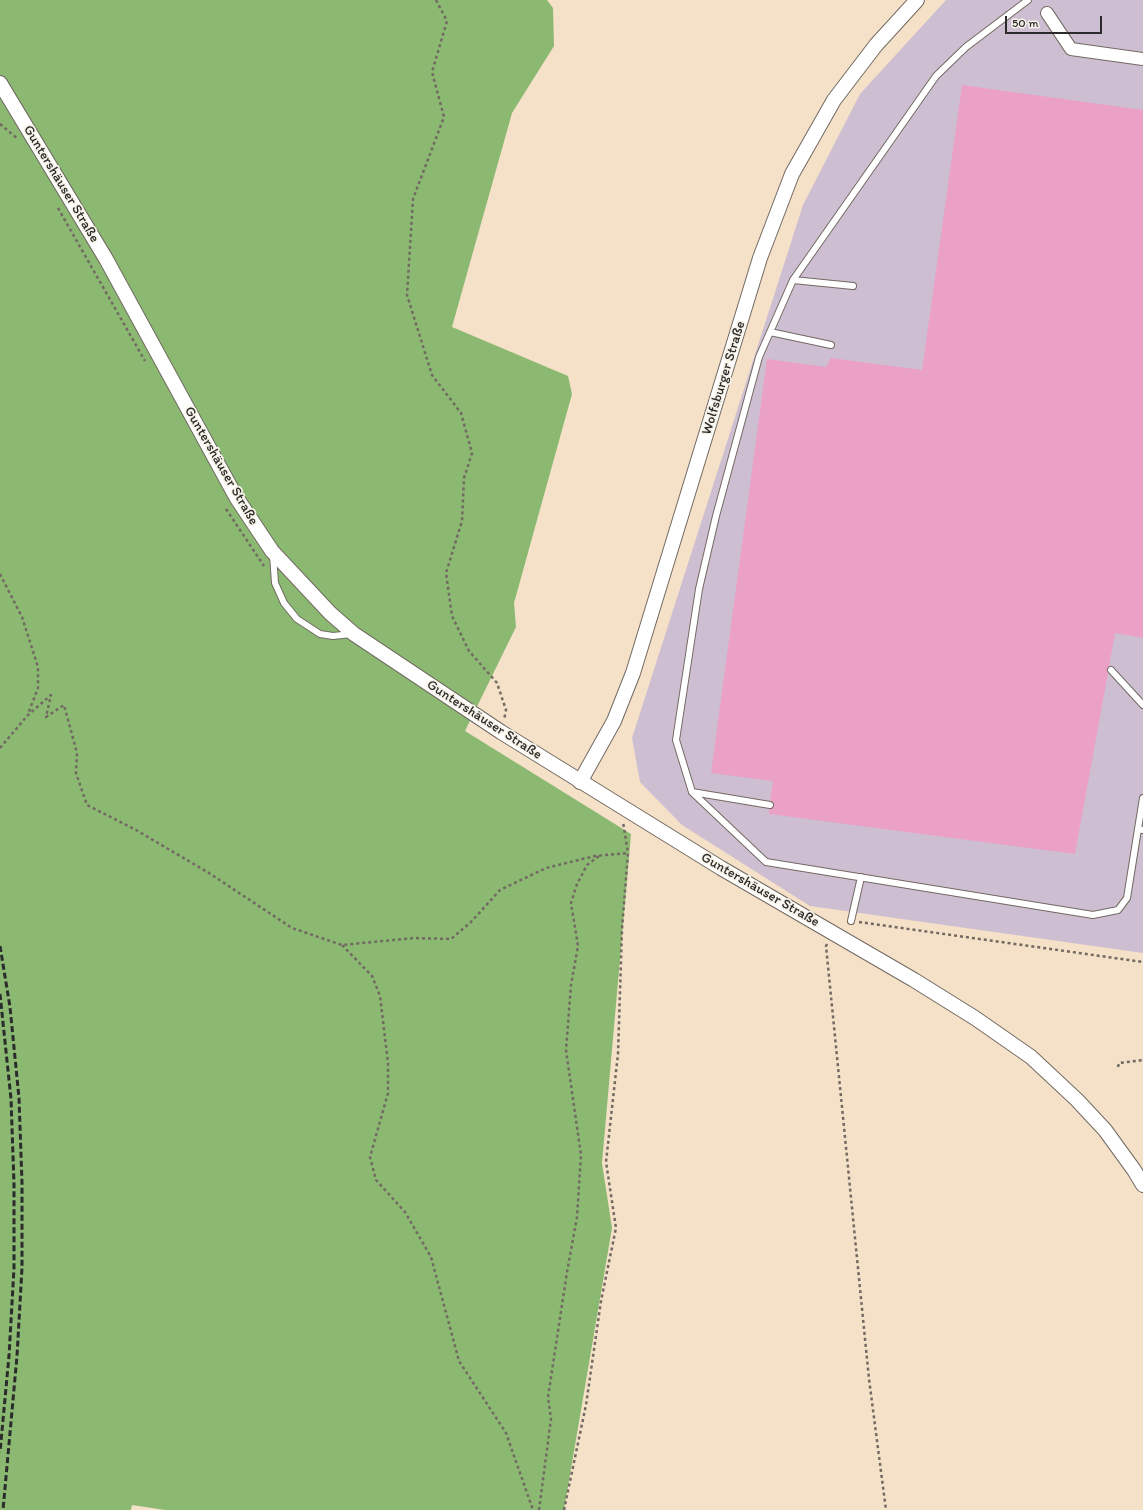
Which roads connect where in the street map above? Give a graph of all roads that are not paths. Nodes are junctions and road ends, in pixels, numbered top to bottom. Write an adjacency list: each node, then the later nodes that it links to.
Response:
1 (917, 0): 14 (street, Wolfsburger Straße)
2 (1028, 0): 6 (lane)
3 (1047, 14): 4 (street)
4 (1143, 59)
5 (0, 83): 10 (street, Guntershäuser Straße)
6 (793, 280): 7 (lane); 8 (lane)
7 (853, 286)
8 (770, 332): 9 (lane); 15 (lane)
9 (831, 345)
10 (272, 551): 11 (street, Guntershäuser Straße); 11 (lane)
11 (354, 634): 14 (street, Guntershäuser Straße)
12 (1111, 670): 13 (lane)
13 (1143, 705)
14 (580, 782): 21 (street, Guntershäuser Straße)
15 (692, 792): 17 (lane); 19 (lane)
16 (1143, 798): 18 (lane)
17 (770, 805)
18 (1140, 829): 19 (lane)
19 (861, 877): 20 (lane)
20 (851, 921)
21 (1143, 1185)

